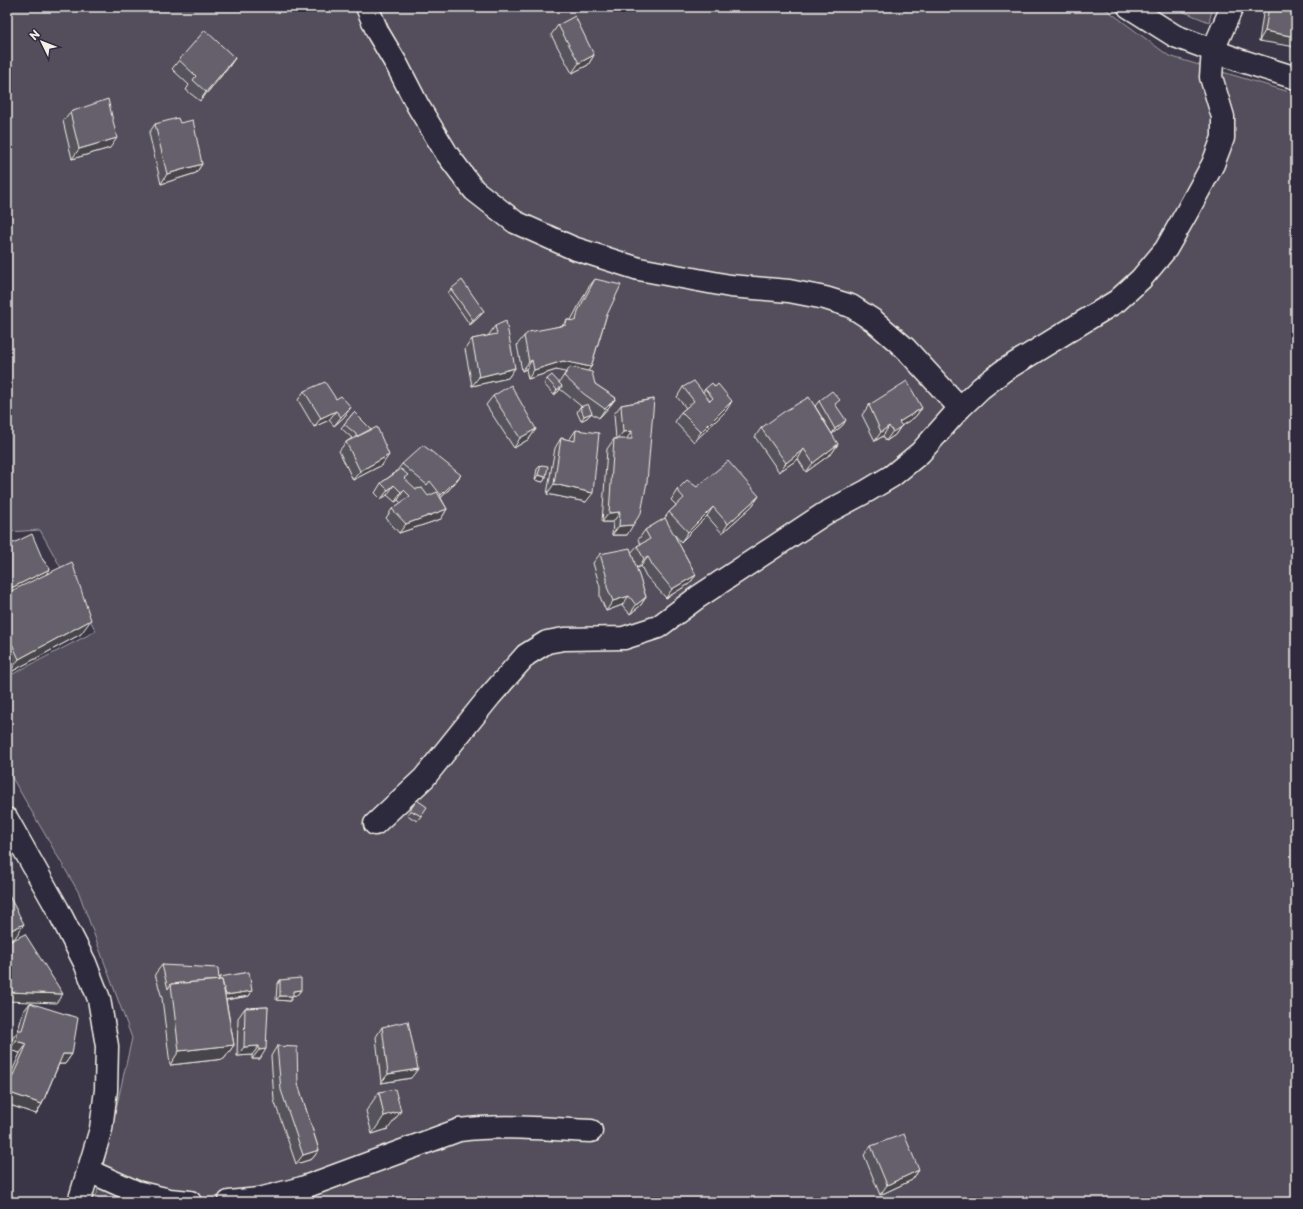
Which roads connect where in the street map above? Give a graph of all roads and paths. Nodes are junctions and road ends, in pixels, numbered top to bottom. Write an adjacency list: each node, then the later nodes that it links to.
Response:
1 (367, 7): 6 (street)
2 (1129, 7): 4 (street)
3 (1232, 7): 4 (street)
4 (1213, 50): 5 (street); 6 (street)
5 (1296, 78)
6 (960, 408): 8 (street)
7 (7, 819): 10 (street)
8 (375, 824)
9 (591, 1131): 13 (street)
10 (89, 1171): 11 (street); 12 (street)
11 (79, 1202)
12 (190, 1202)
13 (229, 1202)

